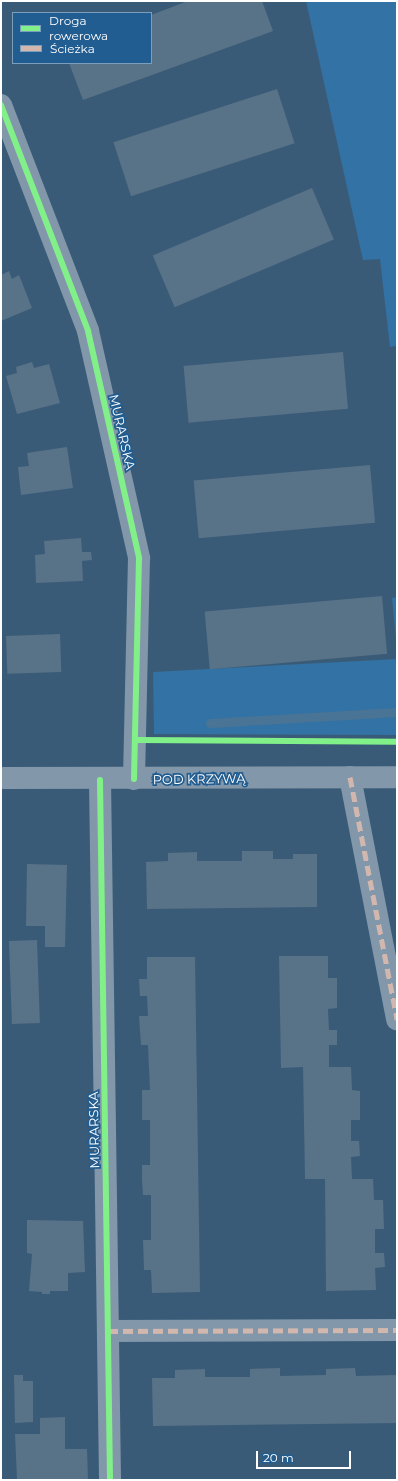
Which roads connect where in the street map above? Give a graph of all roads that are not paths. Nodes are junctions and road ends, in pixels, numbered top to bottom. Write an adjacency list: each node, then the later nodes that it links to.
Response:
1 (1, 105): 5 (street, MURARSKA)
2 (350, 777): 3 (street, POD KRZYWĄ); 5 (street, POD KRZYWĄ); 7 (street)
3 (397, 777)
4 (1, 778): 6 (street, POD KRZYWĄ)
5 (134, 779): 6 (street, POD KRZYWĄ)
6 (100, 780): 9 (street, MURARSKA)
7 (397, 1019)
8 (397, 1330): 9 (street)
9 (108, 1331): 10 (street, MURARSKA)
10 (110, 1480)

